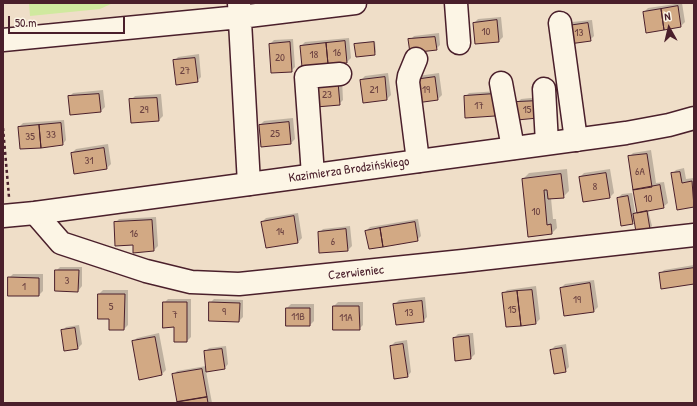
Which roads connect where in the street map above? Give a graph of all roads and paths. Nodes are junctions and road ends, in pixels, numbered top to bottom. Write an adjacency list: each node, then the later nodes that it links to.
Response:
1 (355, 3): 3 (street)
2 (456, 3): 6 (street)
3 (240, 10): 5 (street); 18 (street)
4 (560, 23): 13 (street)
5 (3, 40)
6 (459, 43)
7 (416, 59): 16 (street)
8 (340, 74): 17 (street)
9 (501, 83): 15 (street)
10 (544, 89): 14 (street)
11 (694, 118): 13 (street, Kazimierza Brodzińskiego)
12 (3, 128): 19 (path)
13 (576, 140): 14 (street, Kazimierza Brodzińskiego)
14 (548, 143): 15 (street, Kazimierza Brodzińskiego)
15 (513, 148): 16 (street, Kazimierza Brodzińskiego)
16 (418, 161): 17 (street, Kazimierza Brodzińskiego)
17 (312, 175): 18 (street, Kazimierza Brodzińskiego)
18 (249, 184): 20 (street, Kazimierza Brodzińskiego)
19 (6, 209): 20 (street, Kazimierza Brodzińskiego)
20 (35, 213): 21 (street, Czerwieniec)
21 (694, 235)

